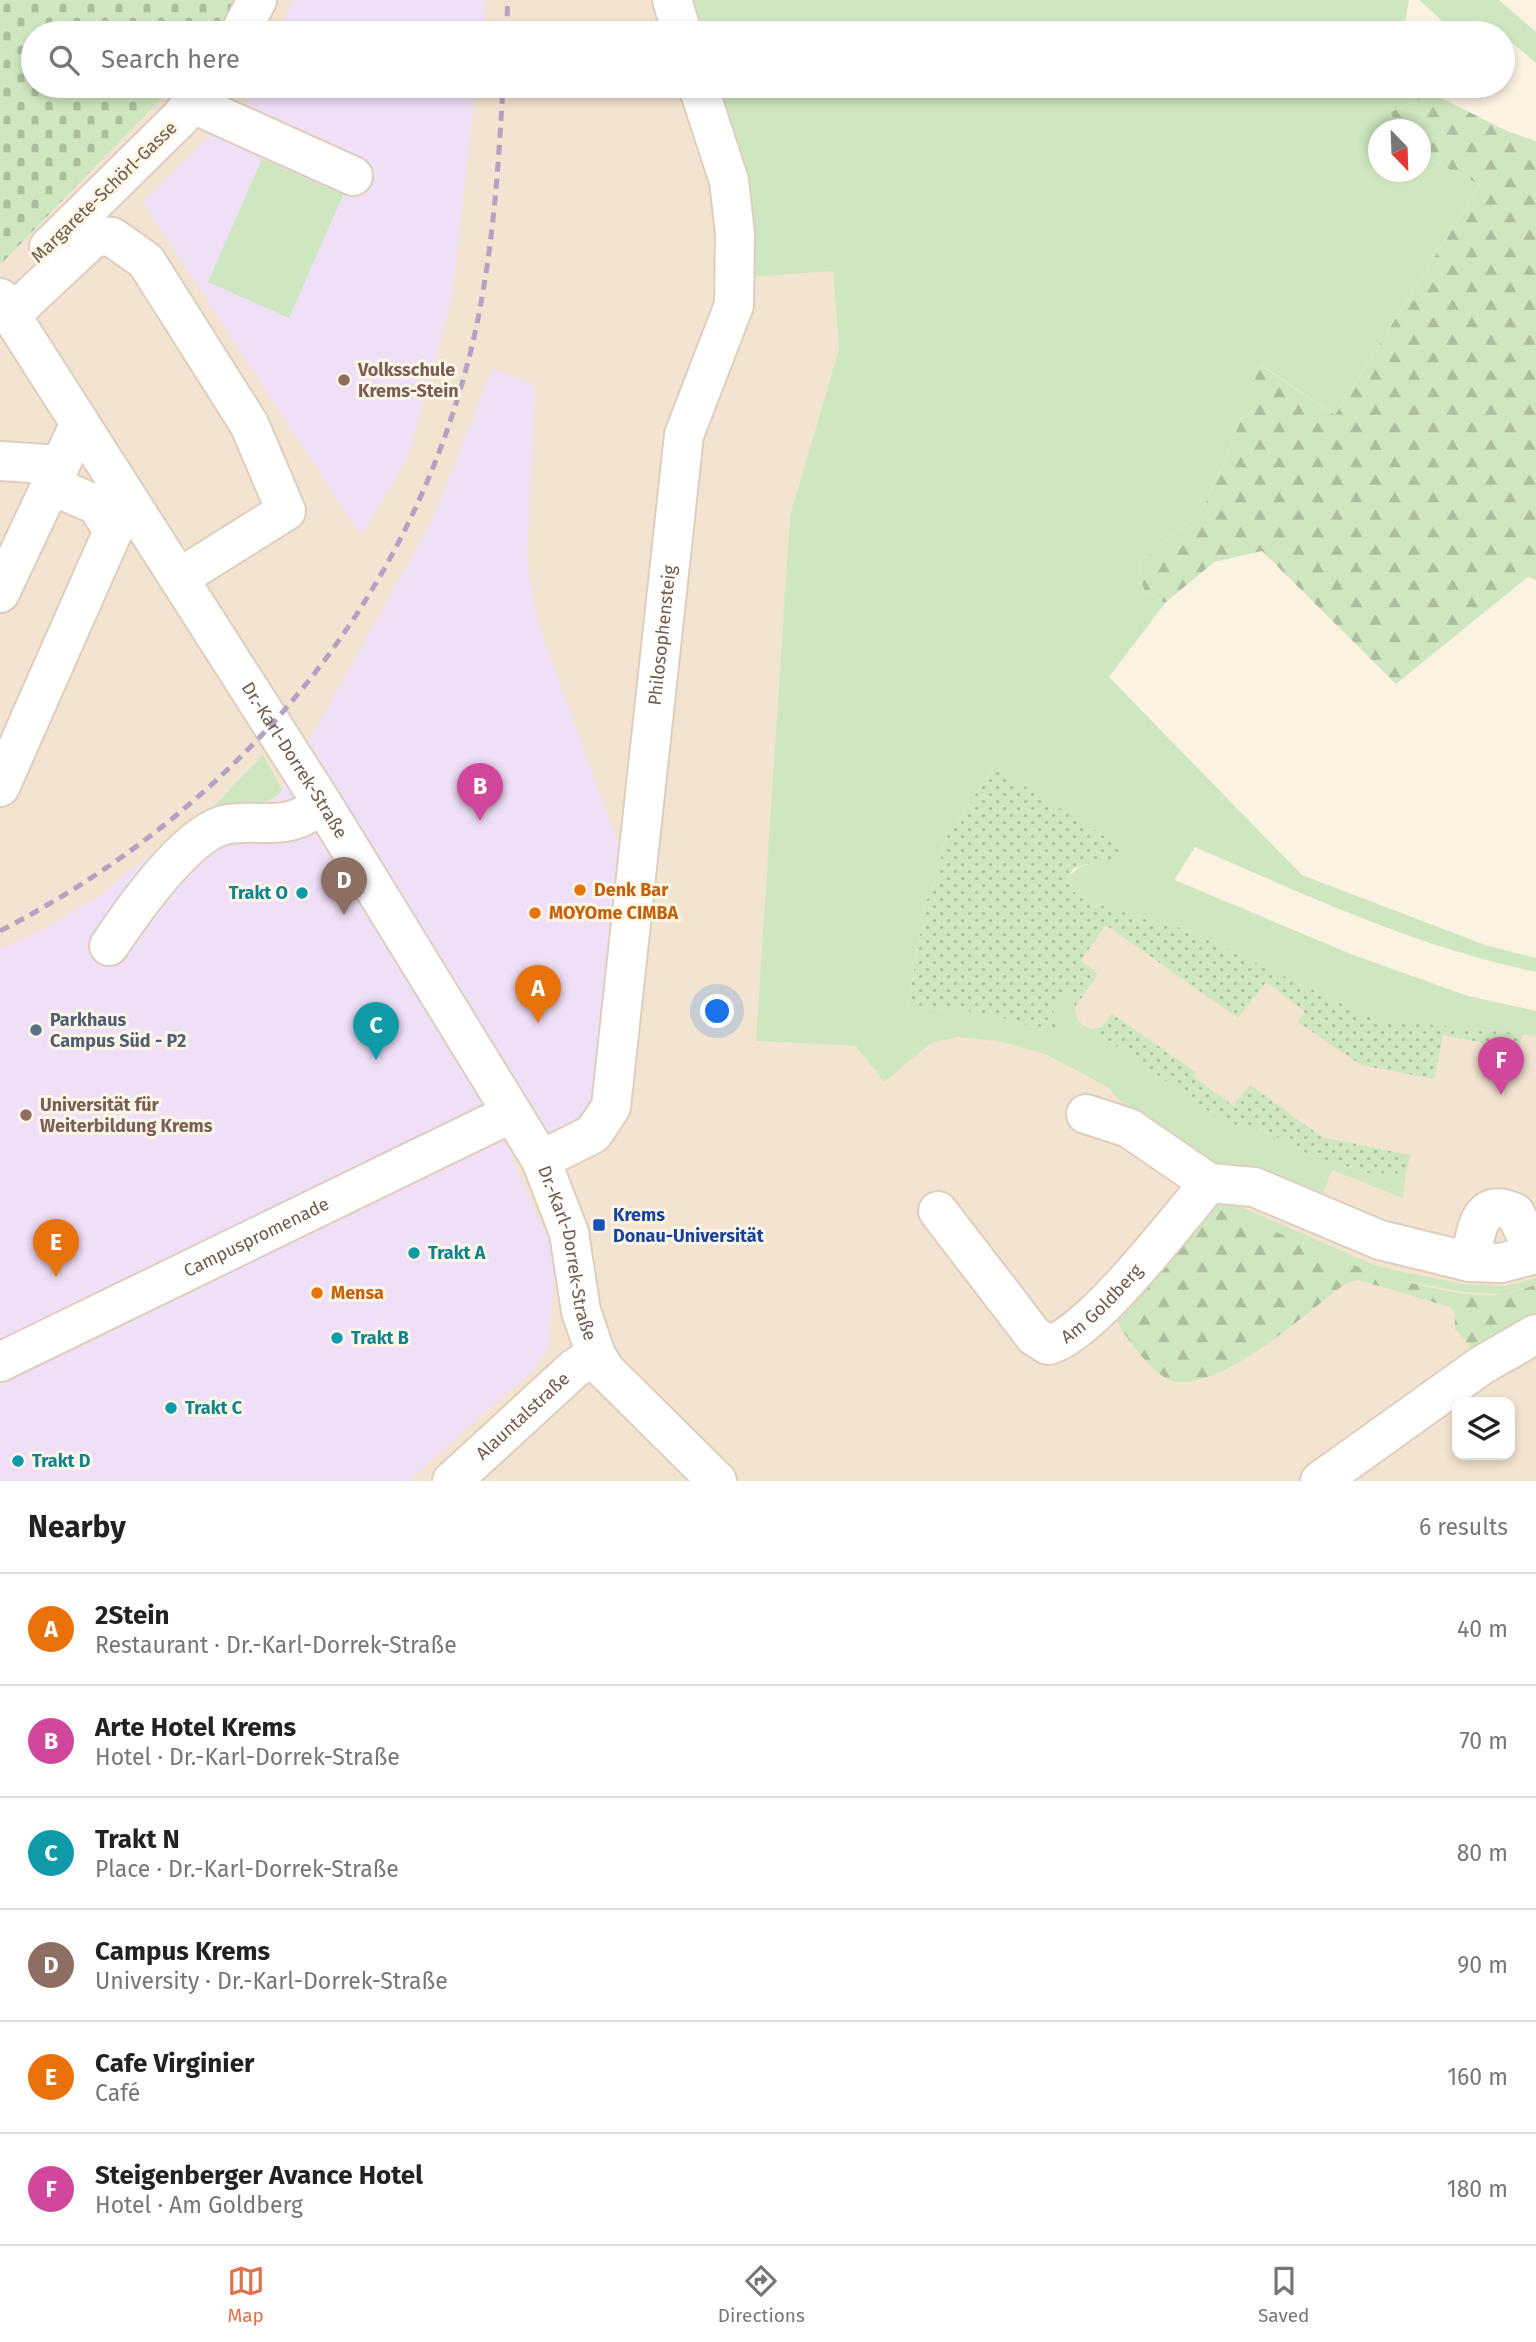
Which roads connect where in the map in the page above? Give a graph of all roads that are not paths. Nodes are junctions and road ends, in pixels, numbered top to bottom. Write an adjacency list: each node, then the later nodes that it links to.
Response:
1 (257, 0): 3 (street)
2 (672, 0): 4 (street)
3 (246, 21)
4 (678, 21)
5 (195, 98): 9 (street, Margarete-Schörl-Gasse)
6 (203, 98): 8 (street)
7 (702, 98): 20 (street, Philosophensteig)
8 (353, 176)
9 (4, 303): 10 (street, Dr.-Karl-Dorrek-Straße); 13 (street)
10 (79, 423): 12 (street); 13 (street, Dr.-Karl-Dorrek-Straße)
11 (0, 461): 12 (street)
12 (55, 475): 14 (street); 15 (street)
13 (179, 579): 16 (street, Dr.-Karl-Dorrek-Straße)
14 (0, 593)
15 (0, 787)
16 (322, 803): 17 (street); 18 (street, Dr.-Karl-Dorrek-Straße)
17 (109, 946)
18 (512, 1113): 20 (street, Dr.-Karl-Dorrek-Straße); 27 (street, Campuspromenade)
19 (1086, 1114): 21 (street)
20 (541, 1160): 26 (street, Dr.-Karl-Dorrek-Straße)
21 (1209, 1182): 22 (street, Am Goldberg); 24 (street)
22 (938, 1211)
23 (1536, 1254): 24 (street); 24 (street)
24 (1469, 1262)
25 (1536, 1334): 30 (street)
26 (596, 1355): 28 (street, Alauntalstraße); 29 (street, Dr.-Karl-Dorrek-Straße)
27 (0, 1362)
28 (452, 1481)
29 (717, 1481)
30 (1321, 1481)

